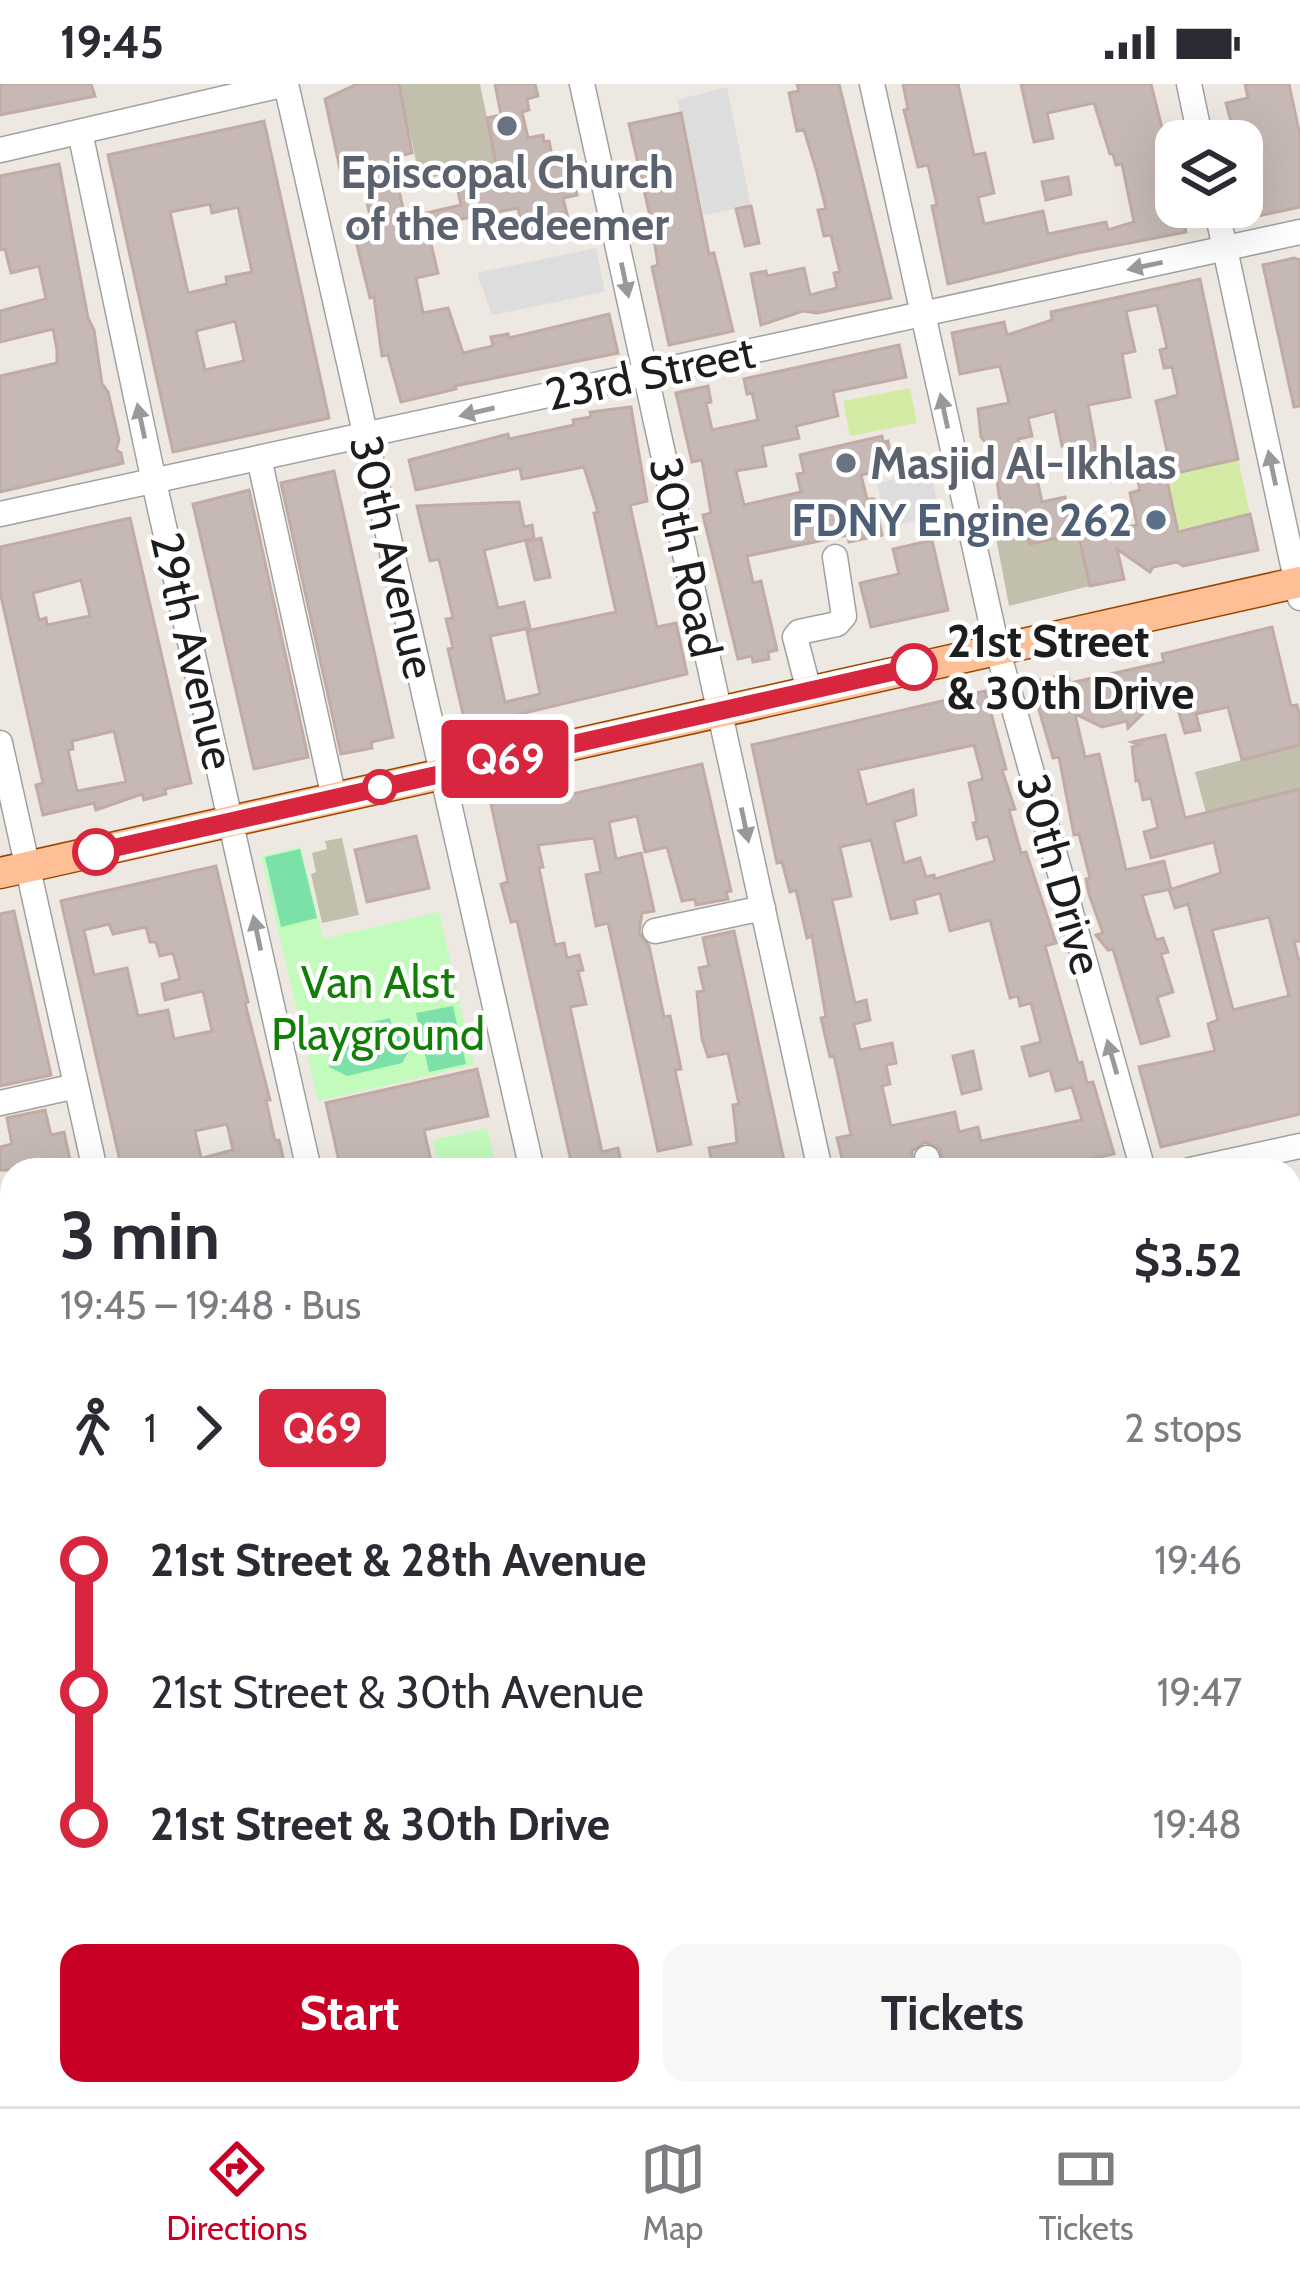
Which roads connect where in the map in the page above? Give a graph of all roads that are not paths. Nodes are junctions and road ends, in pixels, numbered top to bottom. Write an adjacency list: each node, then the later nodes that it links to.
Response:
1 (286, 84): 6 (street); 13 (street, 30th Avenue)
2 (582, 84): 12 (street, 30th Road, one-way to 12)
3 (872, 84): 11 (street, 30th Drive)
4 (1189, 84): 5 (street)
5 (1197, 120)
6 (80, 132): 7 (street); 15 (street, 29th Avenue, one-way to 6)
7 (0, 150)
8 (1221, 228): 10 (street)
9 (1300, 232): 10 (street, 23rd Street)
10 (1225, 248): 11 (street, 23rd Street, one-way to 11); 18 (street, one-way to 10)
11 (923, 314): 12 (street, 23rd Street); 19 (street, 30th Drive, one-way to 11)
12 (646, 374): 13 (street, 23rd Street, one-way to 13); 21 (street, 30th Road)
13 (365, 437): 14 (street, 23rd Street); 23 (street, 30th Avenue)
14 (259, 458): 15 (street, 23rd Street); 24 (street)
15 (154, 482): 16 (street, 23rd Street); 25 (street, 29th Avenue)
16 (0, 514)
17 (835, 557): 20 (street)
18 (1299, 587): 19 (main road)
19 (997, 648): 20 (main road); 36 (street, 30th Drive, one-way to 19)
20 (809, 691): 21 (main road)
21 (720, 710): 23 (main road); 27 (street, 30th Road, one-way to 27)
22 (0, 743): 26 (street)
23 (443, 773): 24 (main road); 34 (street, 30th Avenue)
24 (334, 798): 25 (main road)
25 (232, 821): 26 (main road); 33 (street, 29th Avenue, one-way to 25)
26 (14, 870): 29 (street)
27 (763, 908): 28 (street); 35 (street, 30th Road)
28 (655, 932)
29 (76, 1086): 30 (street); 32 (street)
30 (0, 1103)
31 (1300, 1146): 37 (street)
32 (92, 1158)
33 (306, 1158)
34 (529, 1158)
35 (817, 1158)
36 (1140, 1158)
37 (1245, 1158)

